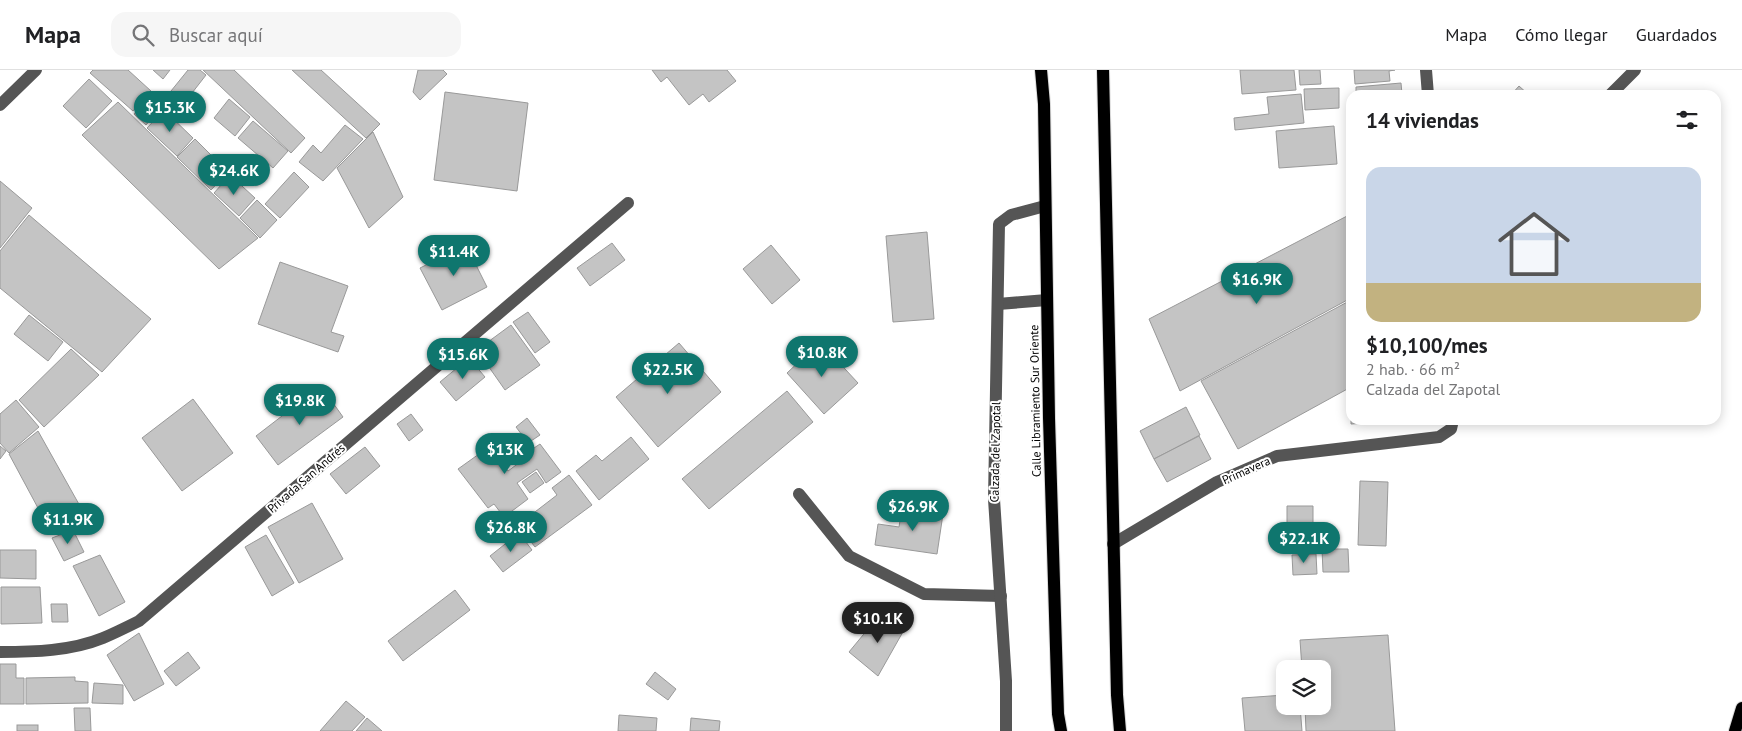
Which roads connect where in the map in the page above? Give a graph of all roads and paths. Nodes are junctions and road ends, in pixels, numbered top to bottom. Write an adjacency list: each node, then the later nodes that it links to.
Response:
1 (36, 70): 8 (street)
2 (1040, 70): 10 (main road, Calle Libramiento Sur Oriente)
3 (1103, 70): 15 (main road)
4 (1426, 70): 6 (street)
5 (1635, 70): 7 (street)
6 (1428, 90)
7 (1615, 90)
8 (0, 105)
9 (628, 203): 17 (street, Privada San Andrés)
10 (1045, 206): 11 (main road, Calle Libramiento Sur Oriente); 12 (street, Calzada del Zapotal)
11 (1047, 300): 12 (street); 21 (main road, Calle Libramiento Sur Oriente)
12 (998, 304): 16 (street, Calzada del Zapotal)
13 (1451, 425): 15 (street, Primavera)
14 (798, 494): 16 (street)
15 (1113, 544): 18 (main road)
16 (1001, 596): 20 (street, Calzada del Zapotal)
17 (0, 652)
18 (1117, 695): 22 (main road); 23 (street)
19 (1742, 708): 24 (main road)
20 (1006, 731)
21 (1060, 731)
22 (1120, 731)
23 (1124, 731)
24 (1735, 731)

